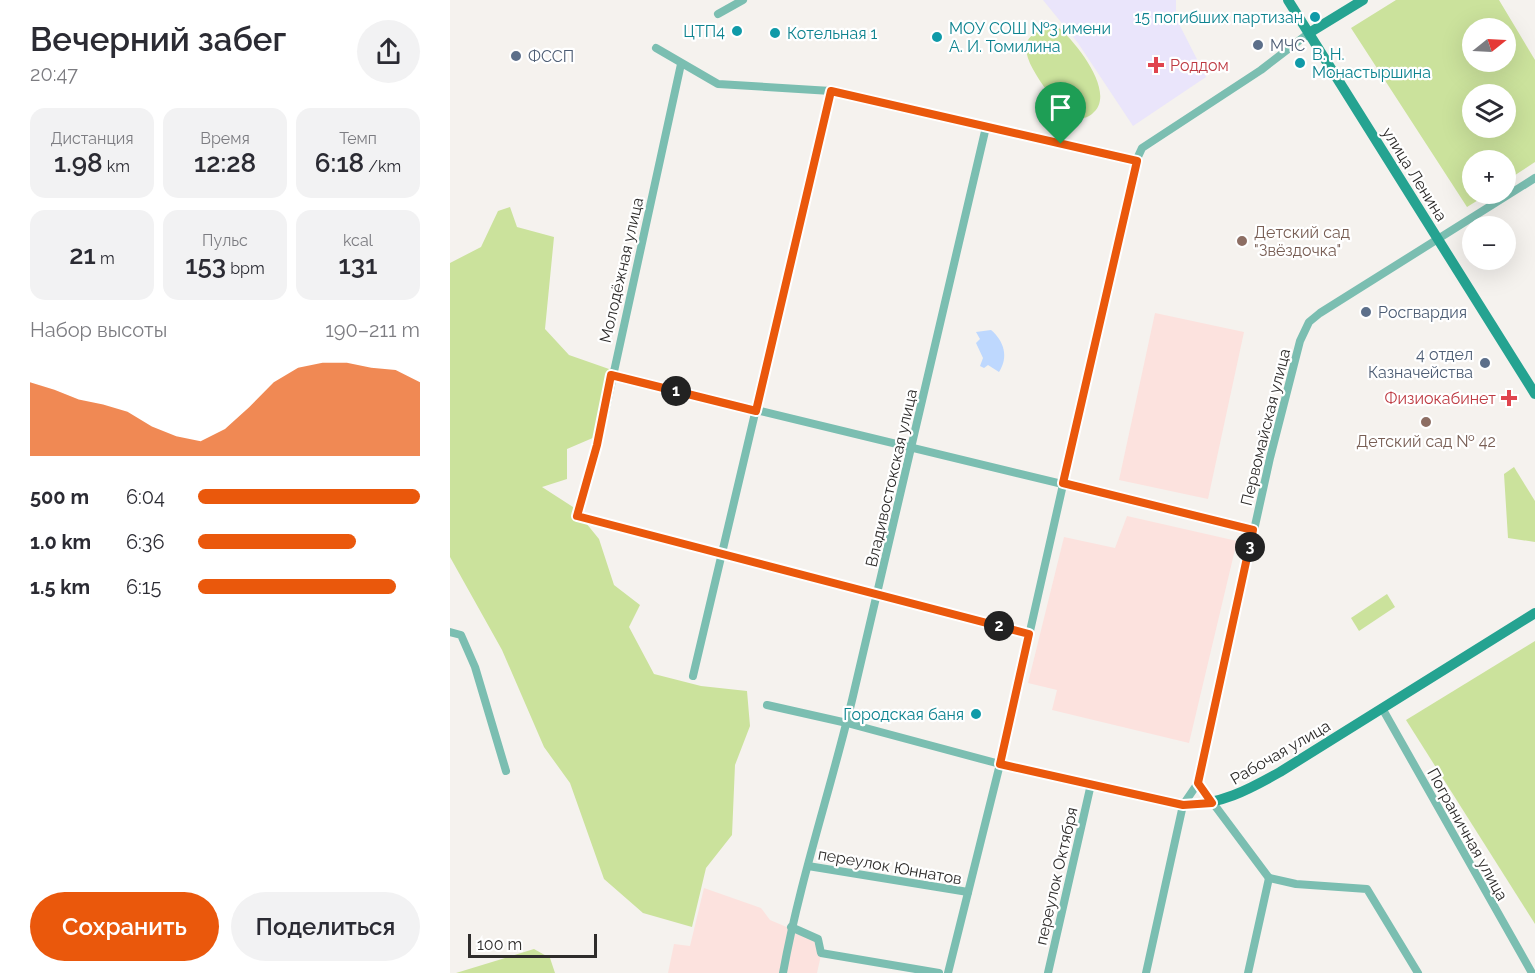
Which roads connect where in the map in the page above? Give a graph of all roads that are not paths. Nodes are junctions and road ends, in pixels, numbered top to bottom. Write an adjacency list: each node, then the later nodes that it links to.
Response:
1 (743, 0): 4 (street)
2 (1288, 0): 5 (street, улица Ленина)
3 (1363, 0): 5 (street)
4 (718, 14)
5 (1309, 33): 10 (street); 12 (street, улица Ленина)
6 (656, 48): 7 (street)
7 (681, 64): 8 (street); 13 (street, Молодёжная улица)
8 (831, 91): 9 (street); 15 (street)
9 (986, 127): 10 (street); 16 (street, Владивостокская улица)
10 (1137, 161): 17 (street)
11 (1535, 178): 12 (street, Первомайская улица)
12 (1438, 239): 14 (street, улица Ленина); 18 (street, Первомайская улица)
13 (611, 375): 15 (street); 19 (street, Молодёжная улица)
14 (1535, 394)
15 (756, 411): 16 (street); 19 (street)
16 (912, 447): 17 (street); 20 (street, Владивостокская улица)
17 (1063, 483): 18 (street); 23 (street)
18 (1253, 530): 30 (street, Первомайская улица)
19 (722, 553): 20 (street); 24 (street)
20 (878, 594): 23 (street); 27 (street, Владивостокская улица)
21 (1535, 613): 26 (street, Рабочая улица)
22 (450, 632): 29 (street)
23 (1029, 634): 28 (street)
24 (693, 676)
25 (767, 705): 27 (street, Рабочая улица)
26 (1382, 708): 32 (street, Рабочая улица); 45 (street, Пограничная улица)
27 (847, 723): 28 (street, Рабочая улица); 34 (street, Владивостокская улица)
28 (1000, 764): 31 (street, Рабочая улица); 36 (street)
29 (506, 771)
30 (1198, 783): 32 (street); 33 (street, Первомайская улица)
31 (1091, 784): 33 (street, Рабочая улица); 41 (street, переулок Октября)
32 (1212, 803): 33 (street, Рабочая улица); 35 (street)
33 (1183, 805): 42 (street, Первомайская улица)
34 (808, 866): 36 (street, переулок Юннатов); 37 (street, Владивостокская улица)
35 (1269, 878): 43 (street); 44 (street)
36 (968, 892): 40 (street)
37 (791, 927): 38 (street, Владивостокская улица); 39 (street)
38 (783, 973)
39 (939, 973)
40 (948, 973)
41 (1048, 973)
42 (1146, 973)
43 (1248, 973)
44 (1418, 973)
45 (1532, 973)

